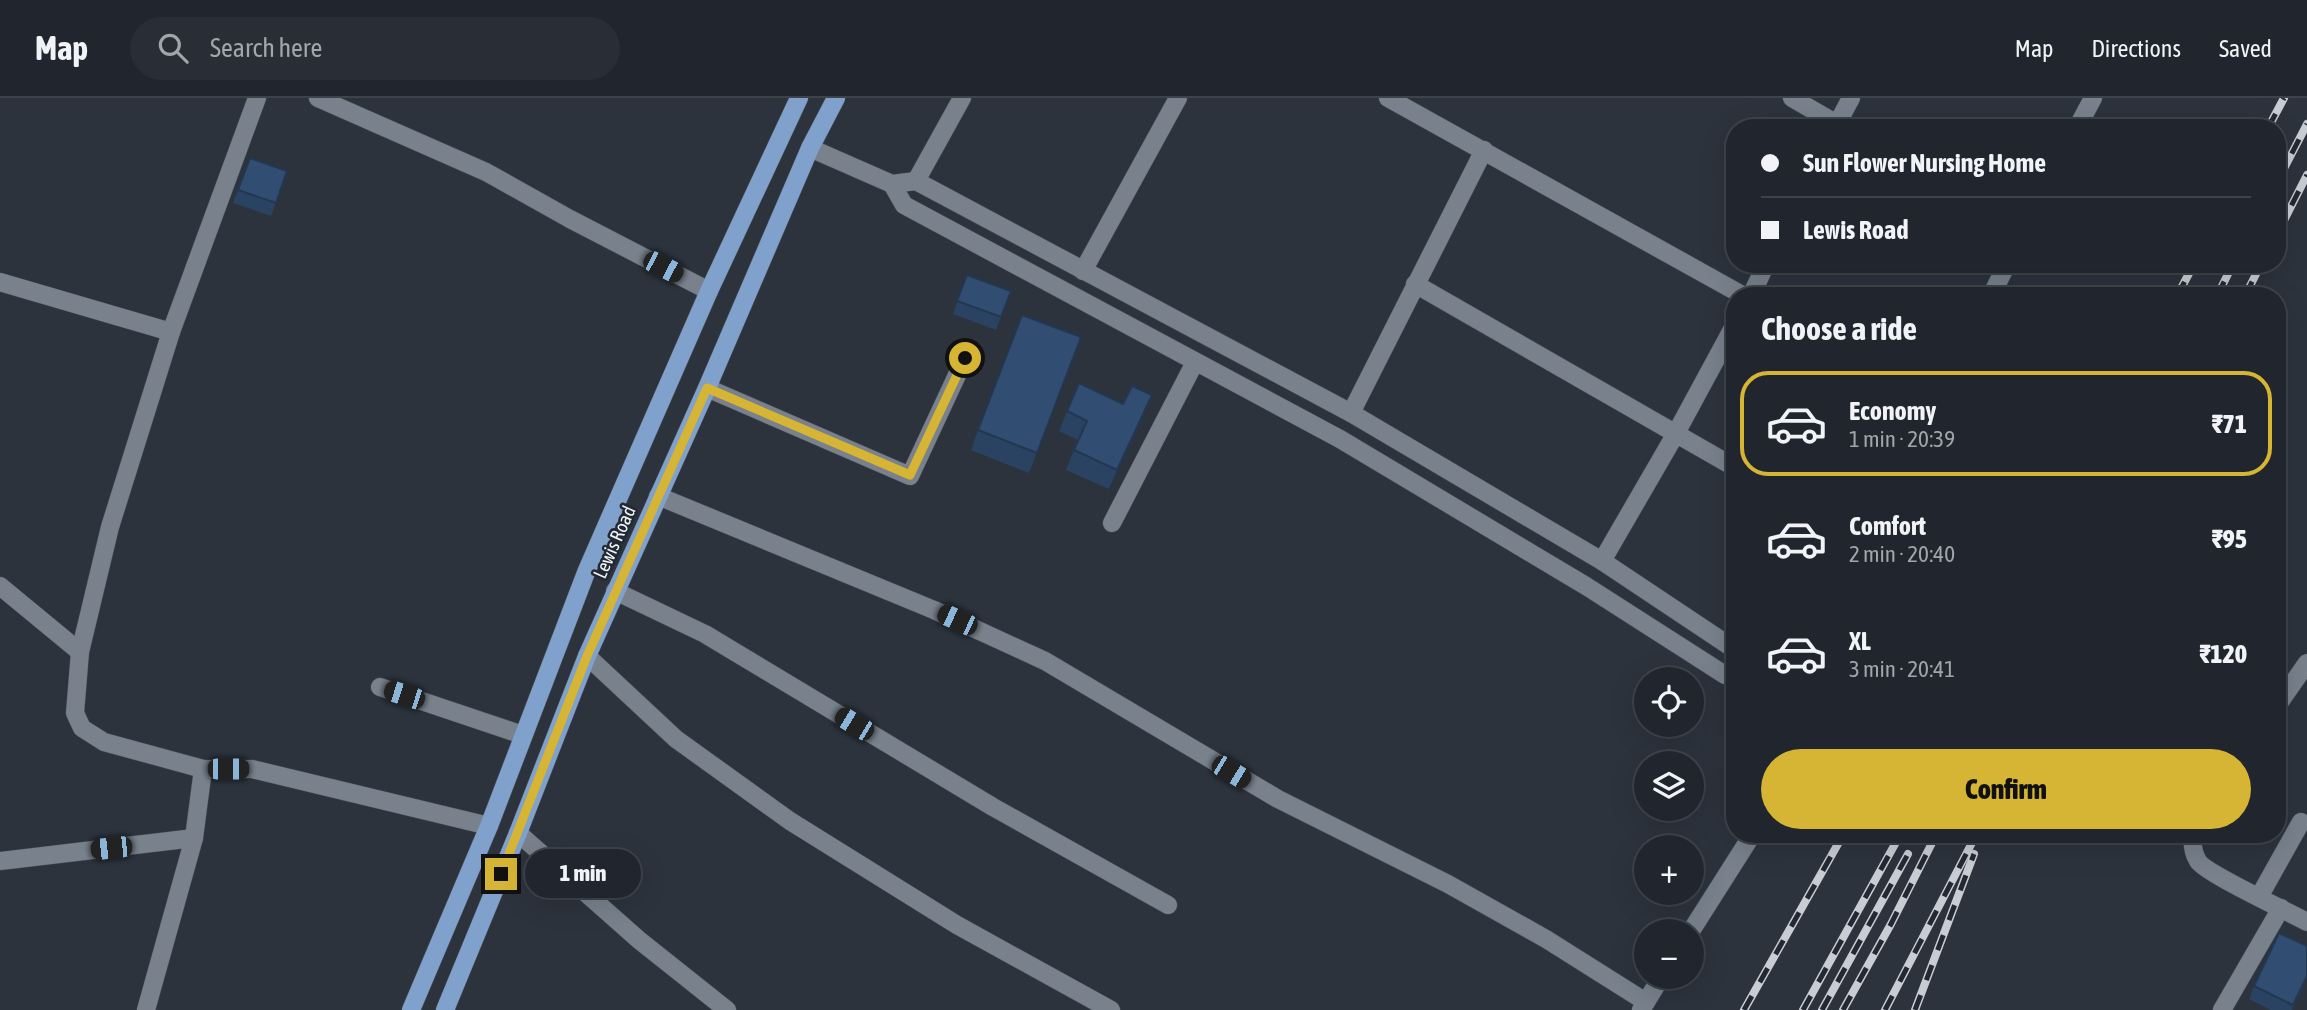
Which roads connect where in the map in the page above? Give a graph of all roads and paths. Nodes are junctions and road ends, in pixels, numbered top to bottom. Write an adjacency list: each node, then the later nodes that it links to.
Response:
1 (257, 98): 23 (street)
2 (318, 98): 22 (street)
3 (799, 98): 22 (main road, Lewis Road)
4 (836, 98): 14 (main road, Lewis Road)
5 (962, 98): 16 (street)
6 (1178, 98): 18 (street)
7 (1388, 98): 15 (street)
8 (1792, 98): 11 (street)
9 (1851, 98): 12 (street)
10 (2092, 98): 13 (street)
11 (1827, 119)
12 (1842, 119)
13 (2082, 119)
14 (810, 148): 17 (street); 27 (main road, Lewis Road)
15 (1484, 150): 20 (street); 21 (street)
16 (916, 181): 17 (street); 18 (street)
17 (892, 184): 26 (street)
18 (1083, 271): 28 (street)
19 (0, 282): 23 (street)
20 (1415, 284): 28 (street); 29 (street)
21 (1728, 287)
22 (709, 291): 43 (main road, Lewis Road)
23 (172, 332): 37 (street)
24 (1726, 341): 29 (street)
25 (965, 358): 27 (street)
26 (1195, 362): 32 (street); 40 (street)
27 (707, 388): 31 (main road, Lewis Road)
28 (1351, 414): 33 (street)
29 (1675, 435): 30 (street); 33 (street)
30 (1726, 463)
31 (658, 496): 35 (main road, Lewis Road); 60 (street)
32 (1112, 523)
33 (1602, 561): 36 (street)
34 (0, 586): 37 (street)
35 (615, 592): 38 (main road, Lewis Road); 54 (street)
36 (1726, 644)
37 (80, 652): 44 (street)
38 (587, 656): 47 (main road, Lewis Road); 65 (street)
39 (2307, 663): 42 (street)
40 (1726, 675)
41 (380, 687): 43 (street)
42 (2286, 687)
43 (523, 735): 46 (main road, Lewis Road)
44 (203, 769): 46 (street); 48 (street)
45 (2301, 822): 52 (street)
46 (489, 827): 53 (main road, Lewis Road)
47 (518, 833): 56 (main road, Lewis Road); 64 (street)
48 (194, 838): 51 (street); 61 (street)
49 (1747, 843): 57 (street)
50 (2192, 843): 52 (street)
51 (0, 861)
52 (2259, 897): 55 (street)
53 (457, 905): 56 (main road); 62 (main road, Lewis Road)
54 (1168, 905)
55 (2281, 908): 58 (street); 66 (street)
56 (484, 915): 63 (main road, Lewis Road)
57 (1699, 919)
58 (2307, 922)
59 (1654, 989): 60 (street)
60 (1643, 1006)
61 (146, 1010)
62 (411, 1010)
63 (445, 1010)
64 (727, 1010)
65 (1111, 1010)
66 (2222, 1010)

